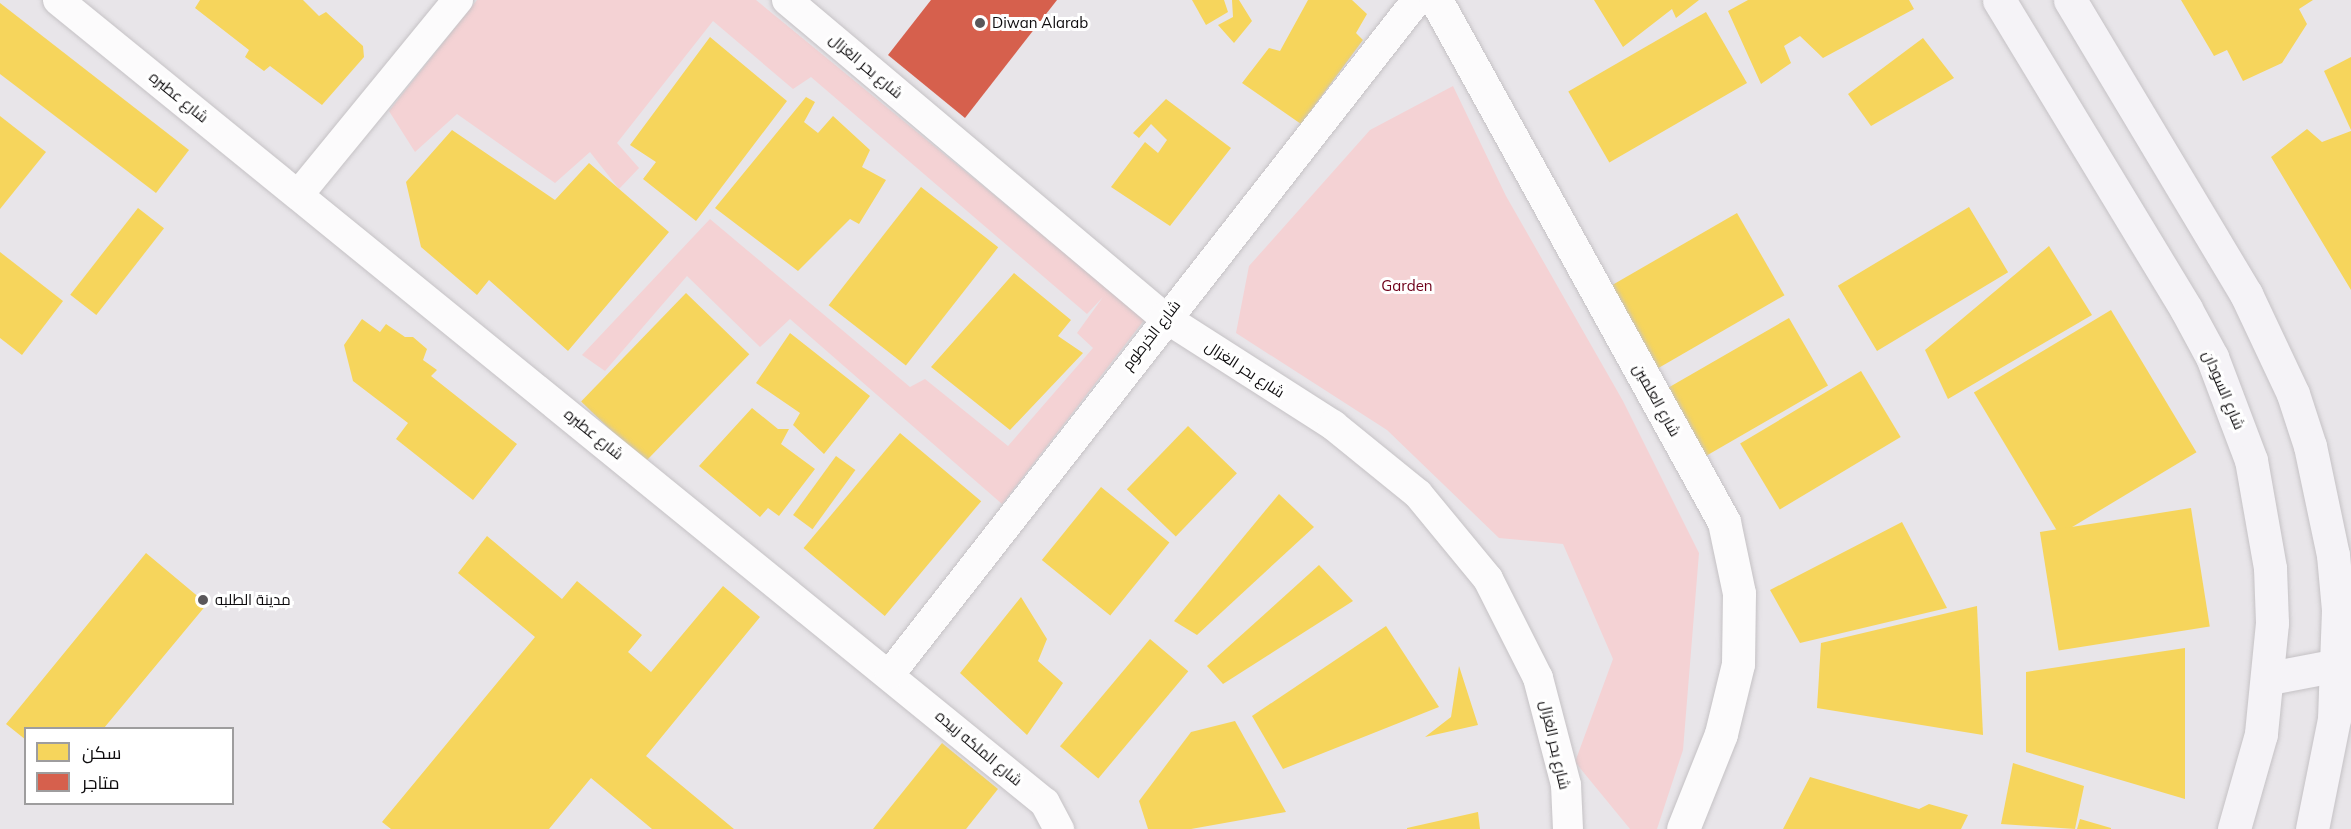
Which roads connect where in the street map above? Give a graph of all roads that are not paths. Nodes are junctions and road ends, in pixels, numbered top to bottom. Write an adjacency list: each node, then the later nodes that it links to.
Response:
1 (58, 0): 8 (street, شارع عطبره)
2 (458, 0): 8 (street)
3 (787, 0): 9 (street, شارع بحر الغزال)
4 (1417, 0): 9 (street, شارع الخرطوم)
5 (1436, 0): 15 (street, شارع العلمين)
6 (1999, 0): 12 (main road, شارع السودان)
7 (2070, 0): 10 (main road)
8 (299, 194): 11 (street, شارع عطبره)
9 (1164, 317): 11 (street, شارع الخرطوم); 14 (street, شارع بحر الغزال)
10 (2338, 666): 12 (main road); 17 (main road)
11 (890, 674): 13 (street, شارع الملكه زبيده)
12 (2270, 678): 16 (main road, شارع السودان)
13 (1059, 829)
14 (1568, 829)
15 (1683, 829)
16 (2234, 829)
17 (2312, 829)

